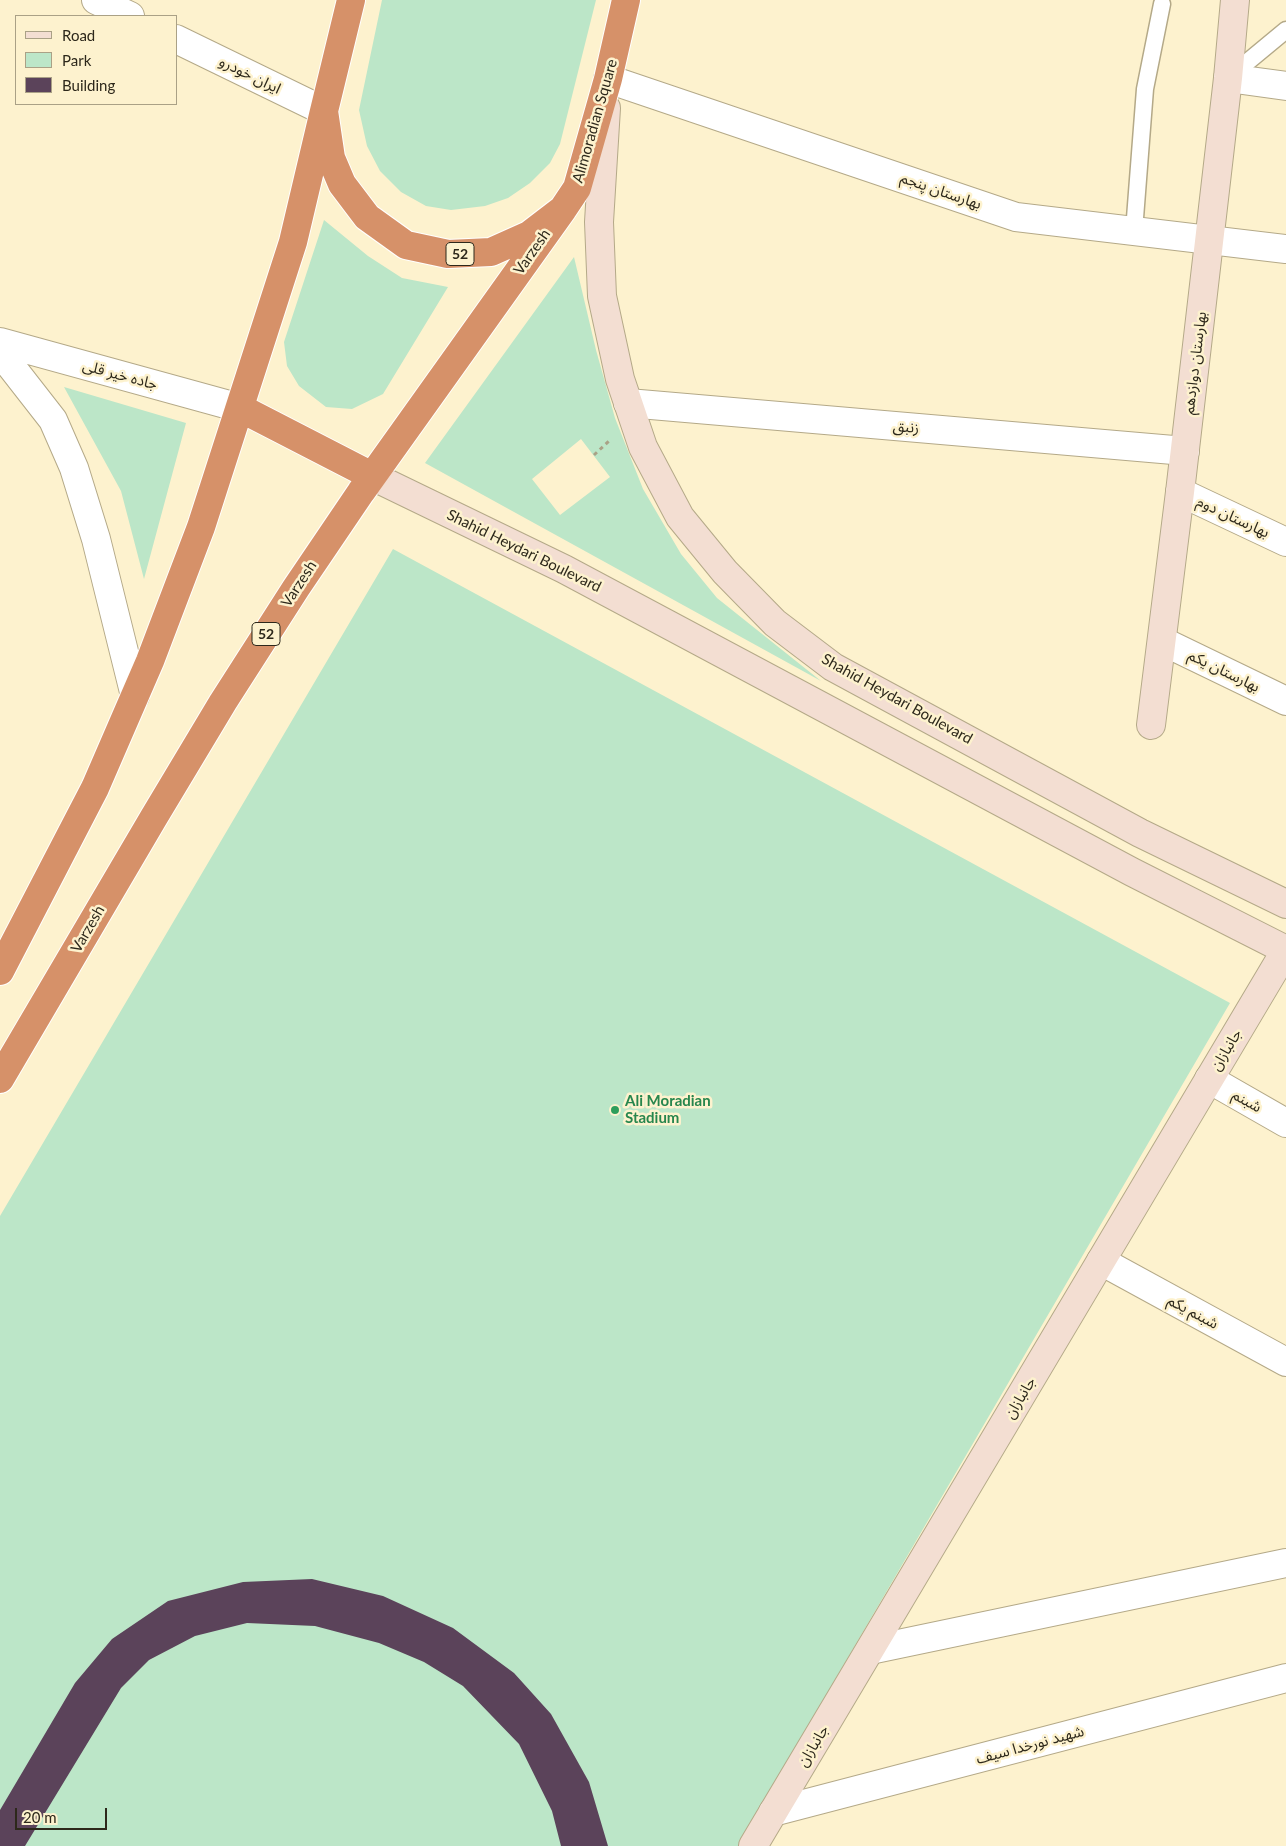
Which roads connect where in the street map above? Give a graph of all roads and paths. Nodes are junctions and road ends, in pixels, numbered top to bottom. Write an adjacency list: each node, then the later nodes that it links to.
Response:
1 (96, 0): 6 (street)
2 (351, 0): 12 (highway, Alimoradian Square / 52)
3 (626, 0): 10 (highway, Alimoradian Square / 52)
4 (1234, 0): 9 (main road, بهارستان دوازدهم)
5 (1162, 4): 14 (lane)
6 (128, 15)
7 (1286, 30): 9 (lane)
8 (178, 40): 12 (street, ایران خودرو)
9 (1228, 78): 11 (street); 15 (main road, بهارستان دوازدهم)
10 (608, 79): 13 (highway, Alimoradian Square / 52); 14 (street, بهارستان پنجم); 19 (main road, Shahid Heydari Boulevard)
11 (1286, 86)
12 (324, 111): 13 (highway, Alimoradian Square / 52); 20 (highway, 52)
13 (562, 209): 22 (highway, Varzesh / 52)
14 (1134, 231): 15 (street, بهارستان پنجم)
15 (1210, 240): 16 (street, بهارستان پنجم); 21 (main road, بهارستان دوازدهم)
16 (1286, 249)
17 (0, 342): 20 (street, جاده خیر قلی)
18 (0, 352): 26 (street)
19 (628, 403): 21 (street, زنبق); 29 (main road, Shahid Heydari Boulevard)
20 (240, 408): 22 (highway); 26 (highway, 52)
21 (1185, 451): 23 (main road, بهارستان دوازدهم)
22 (372, 476): 30 (main road, Shahid Heydari Boulevard); 32 (highway, Varzesh / 52)
23 (1180, 492): 24 (street, بهارستان دوم); 25 (main road, بهارستان دوازدهم)
24 (1286, 542)
25 (1162, 641): 27 (street, بهارستان یکم); 28 (main road, بهارستان دوازدهم)
26 (135, 696): 31 (highway, 52)
27 (1286, 701)
28 (1151, 725)
29 (1286, 904)
30 (1286, 950): 33 (main road, جانبازان)
31 (0, 971)
32 (0, 1079)
33 (1209, 1079): 34 (street, شبنم); 35 (main road, جانبازان)
34 (1286, 1122)
35 (1101, 1261): 36 (street, شبنم یکم); 38 (main road, جانبازان)
36 (1286, 1362)
37 (1286, 1563): 38 (street)
38 (870, 1650): 40 (main road, جانبازان)
39 (1286, 1678): 40 (street, شهید نورخدا سیف)
40 (773, 1812): 41 (main road, جانبازان)
41 (753, 1846)

